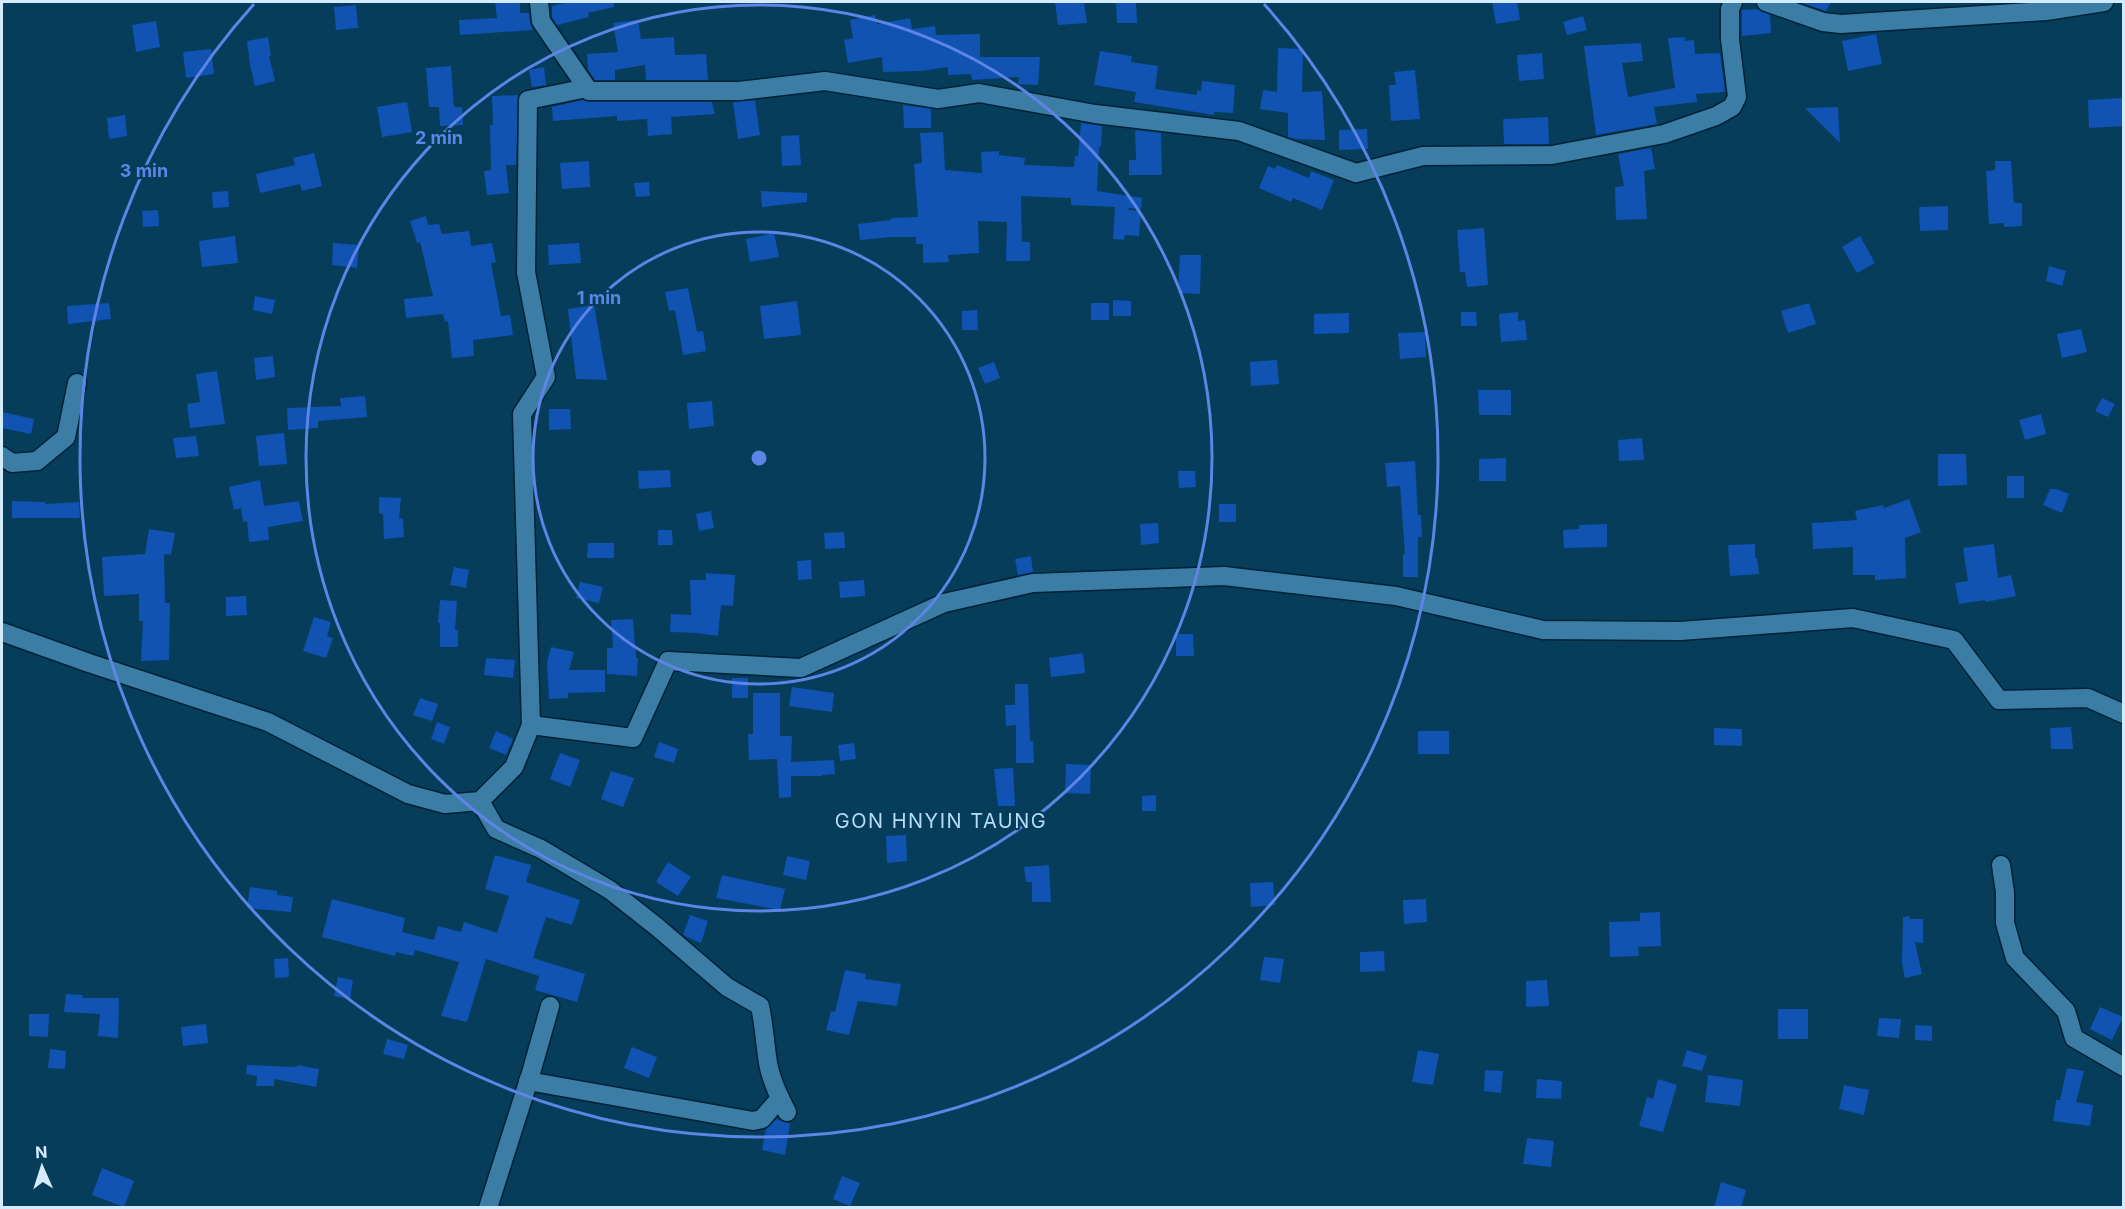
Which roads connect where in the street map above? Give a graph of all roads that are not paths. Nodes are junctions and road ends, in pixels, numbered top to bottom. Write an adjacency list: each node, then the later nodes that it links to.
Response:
1 (538, 2): 5 (street)
2 (1733, 2): 5 (street)
3 (1766, 2): 4 (street)
4 (2104, 2)
5 (587, 88): 10 (street)
6 (76, 383): 7 (street)
7 (2, 456)
8 (2, 632): 11 (street)
9 (2124, 714): 10 (street)
10 (531, 725): 11 (street)
11 (480, 801): 15 (street)
12 (2001, 865): 14 (street)
13 (550, 1006): 15 (street)
14 (2124, 1067)
15 (528, 1082): 16 (street)
16 (488, 1208)

